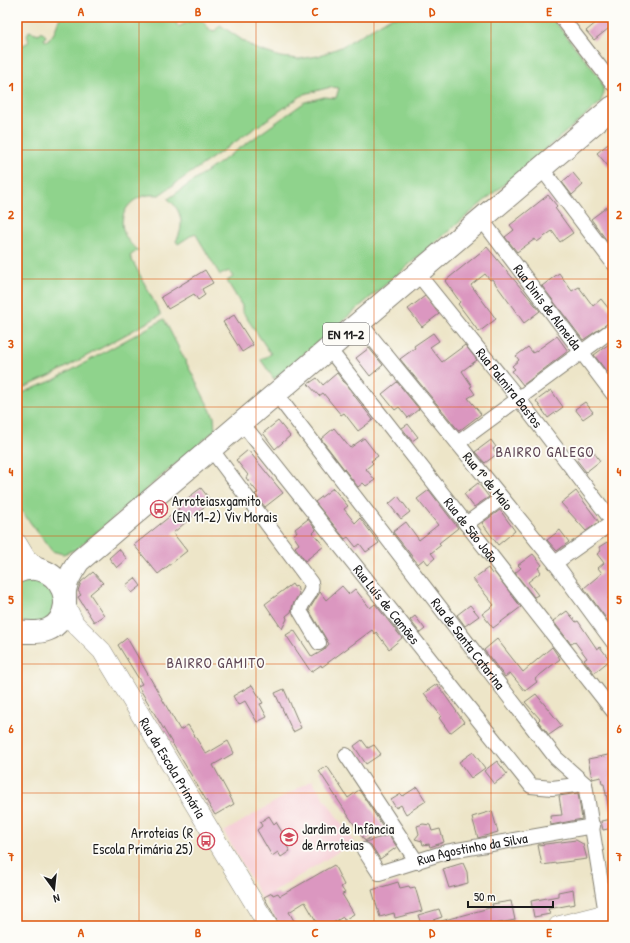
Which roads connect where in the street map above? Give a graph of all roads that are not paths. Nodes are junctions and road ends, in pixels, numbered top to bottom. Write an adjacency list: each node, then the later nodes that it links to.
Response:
1 (561, 17): 2 (street)
2 (613, 84)
3 (613, 107): 4 (main road, EN 11-2)
4 (542, 169): 5 (main road, EN 11-2); 6 (street)
5 (482, 220): 7 (main road, EN 11-2); 11 (street, Rua Dinis de Almeida)
6 (613, 263)
7 (418, 274): 8 (main road, EN 11-2); 14 (street, Rua Palmira Bastos)
8 (360, 323): 10 (main road, EN 11-2); 16 (street, Rua 1º de Maio)
9 (613, 329): 11 (street)
10 (329, 349): 12 (main road, EN 11-2); 20 (street, Rua de São João)
11 (582, 352): 13 (street, Rua Dinis de Almeida); 14 (street)
12 (276, 394): 15 (main road, EN 11-2); 34 (street, Rua de Santa Catarina)
13 (613, 394)
14 (518, 398): 16 (street); 19 (street, Rua Palmira Bastos)
15 (242, 423): 17 (main road, EN 11-2); 34 (street, Rua Luís de Camões)
16 (458, 443): 18 (street, Rua 1º de Maio)
17 (211, 449): 22 (main road, EN 11-2); 31 (street)
18 (502, 498): 20 (street); 23 (street, Rua 1º de Maio)
19 (613, 522): 23 (street)
20 (466, 524): 32 (street, Rua de São João)
21 (17, 543): 24 (street)
22 (79, 561): 24 (main road, EN 11-2); 26 (main road, EN 11-2)
23 (555, 563): 30 (street, Rua 1º de Maio)
24 (43, 570): 25 (main road, EN 11-2); 26 (main road)
25 (17, 572)
26 (65, 601): 28 (main road, EN 11-2); 29 (street, Rua da Escola Primária)
27 (19, 631): 28 (main road)
28 (44, 631): 29 (street)
29 (85, 634): 39 (street, Rua da Escola Primária)
30 (613, 642)
31 (319, 643)
32 (613, 711)
33 (346, 755): 37 (street)
34 (585, 784): 35 (street)
35 (593, 826): 37 (street, Rua Agostinho da Silva); 38 (street)
36 (364, 850): 37 (street, Rua Agostinho da Silva)
37 (417, 862)
38 (610, 913): 40 (street)
39 (268, 926)
40 (558, 926)

